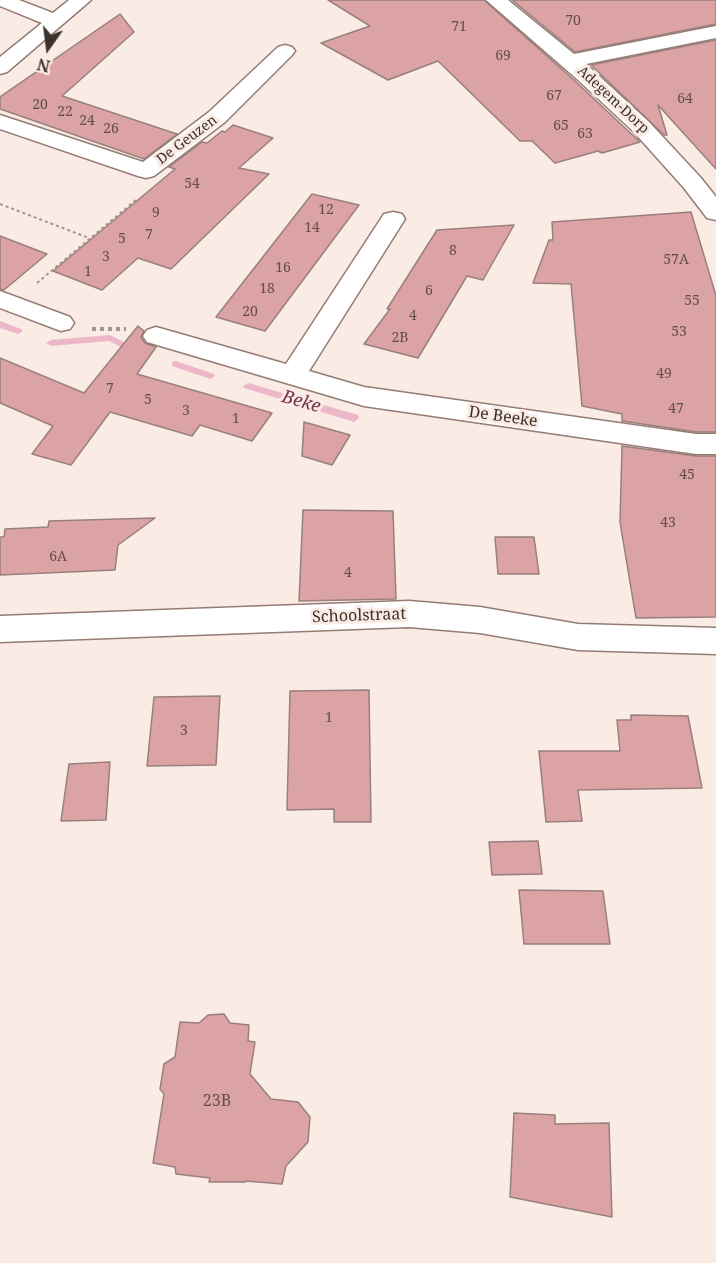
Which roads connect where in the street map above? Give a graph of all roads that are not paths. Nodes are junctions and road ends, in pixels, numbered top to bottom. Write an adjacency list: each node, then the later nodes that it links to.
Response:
1 (0, 0): 4 (street)
2 (81, 0): 4 (street)
3 (496, 0): 7 (street, Adegem-Dorp)
4 (56, 21): 8 (street)
5 (716, 32): 7 (street)
6 (285, 51): 9 (street, De Geuzen)
7 (571, 61): 10 (street, Adegem-Dorp)
8 (0, 68)
9 (0, 122)
10 (716, 213)
11 (393, 219): 15 (street)
12 (6, 301): 13 (street)
13 (61, 323)
14 (156, 336): 15 (street, De Beeke)
15 (293, 375): 16 (street, De Beeke)
16 (716, 444)
17 (0, 629): 18 (street, Schoolstraat)
18 (716, 641)

